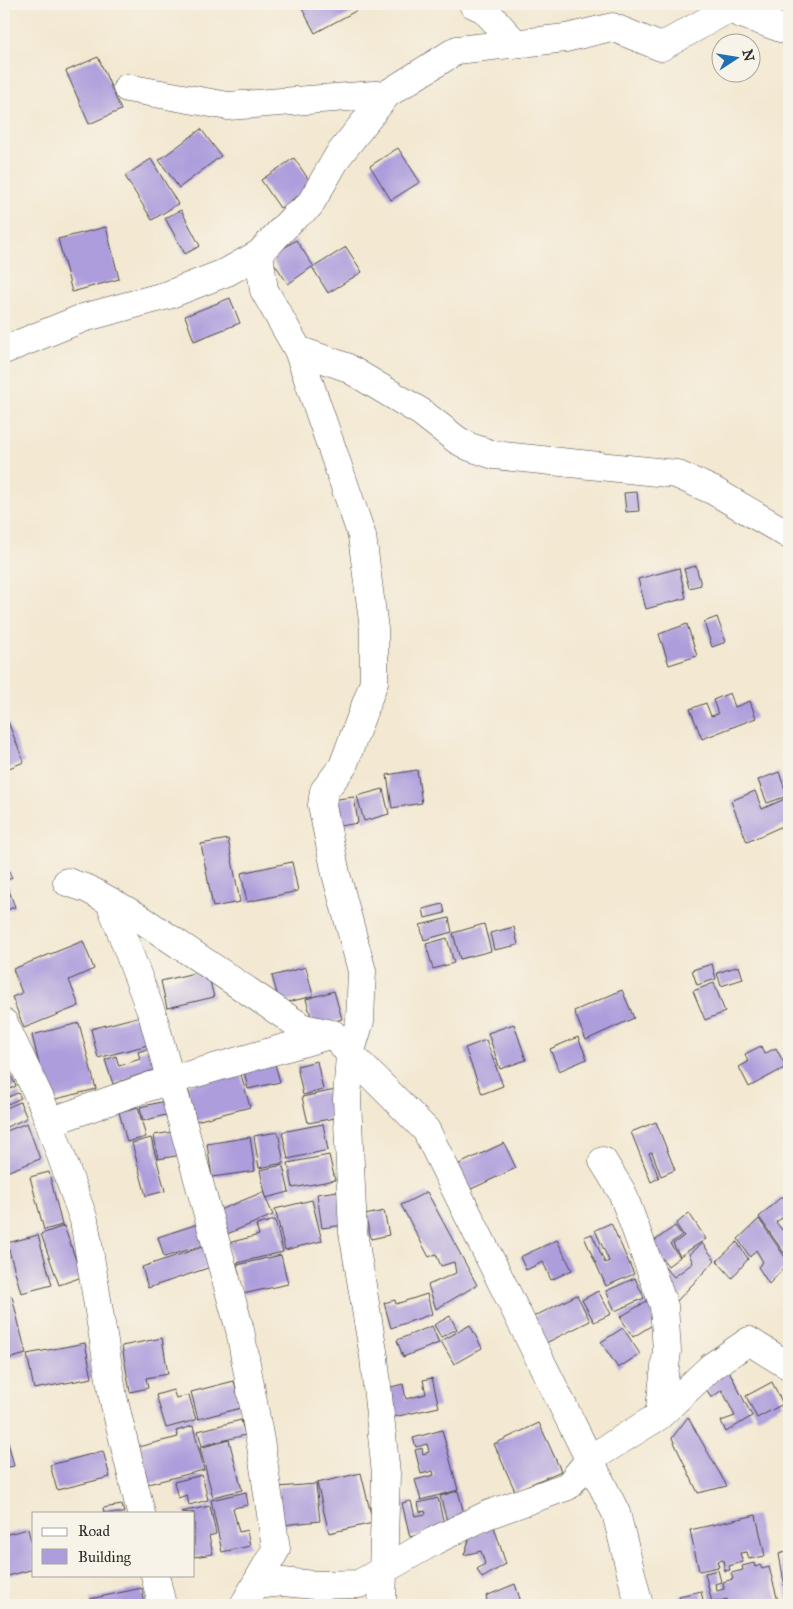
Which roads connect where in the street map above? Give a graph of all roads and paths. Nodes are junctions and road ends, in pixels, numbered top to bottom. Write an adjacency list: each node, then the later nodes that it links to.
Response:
1 (473, 4): 3 (street)
2 (789, 31): 3 (street)
3 (515, 43): 5 (street)
4 (127, 88): 5 (street)
5 (387, 94): 6 (street)
6 (259, 254): 7 (street); 8 (street)
7 (4, 350)
8 (298, 350): 9 (street); 13 (street)
9 (789, 535)
10 (67, 882): 11 (street)
11 (110, 902): 13 (street); 14 (street)
12 (4, 1023): 15 (street)
13 (342, 1044): 14 (street); 19 (street); 21 (street)
14 (172, 1080): 15 (street); 23 (street)
15 (50, 1122): 20 (street)
16 (603, 1161): 18 (street)
17 (789, 1366): 18 (street)
18 (659, 1416): 19 (street)
19 (590, 1459): 21 (street); 26 (street)
20 (140, 1512)
21 (384, 1569): 23 (street); 25 (street)
22 (155, 1576): 24 (street)
23 (250, 1595)
24 (162, 1605)
25 (382, 1605)
26 (639, 1605)

